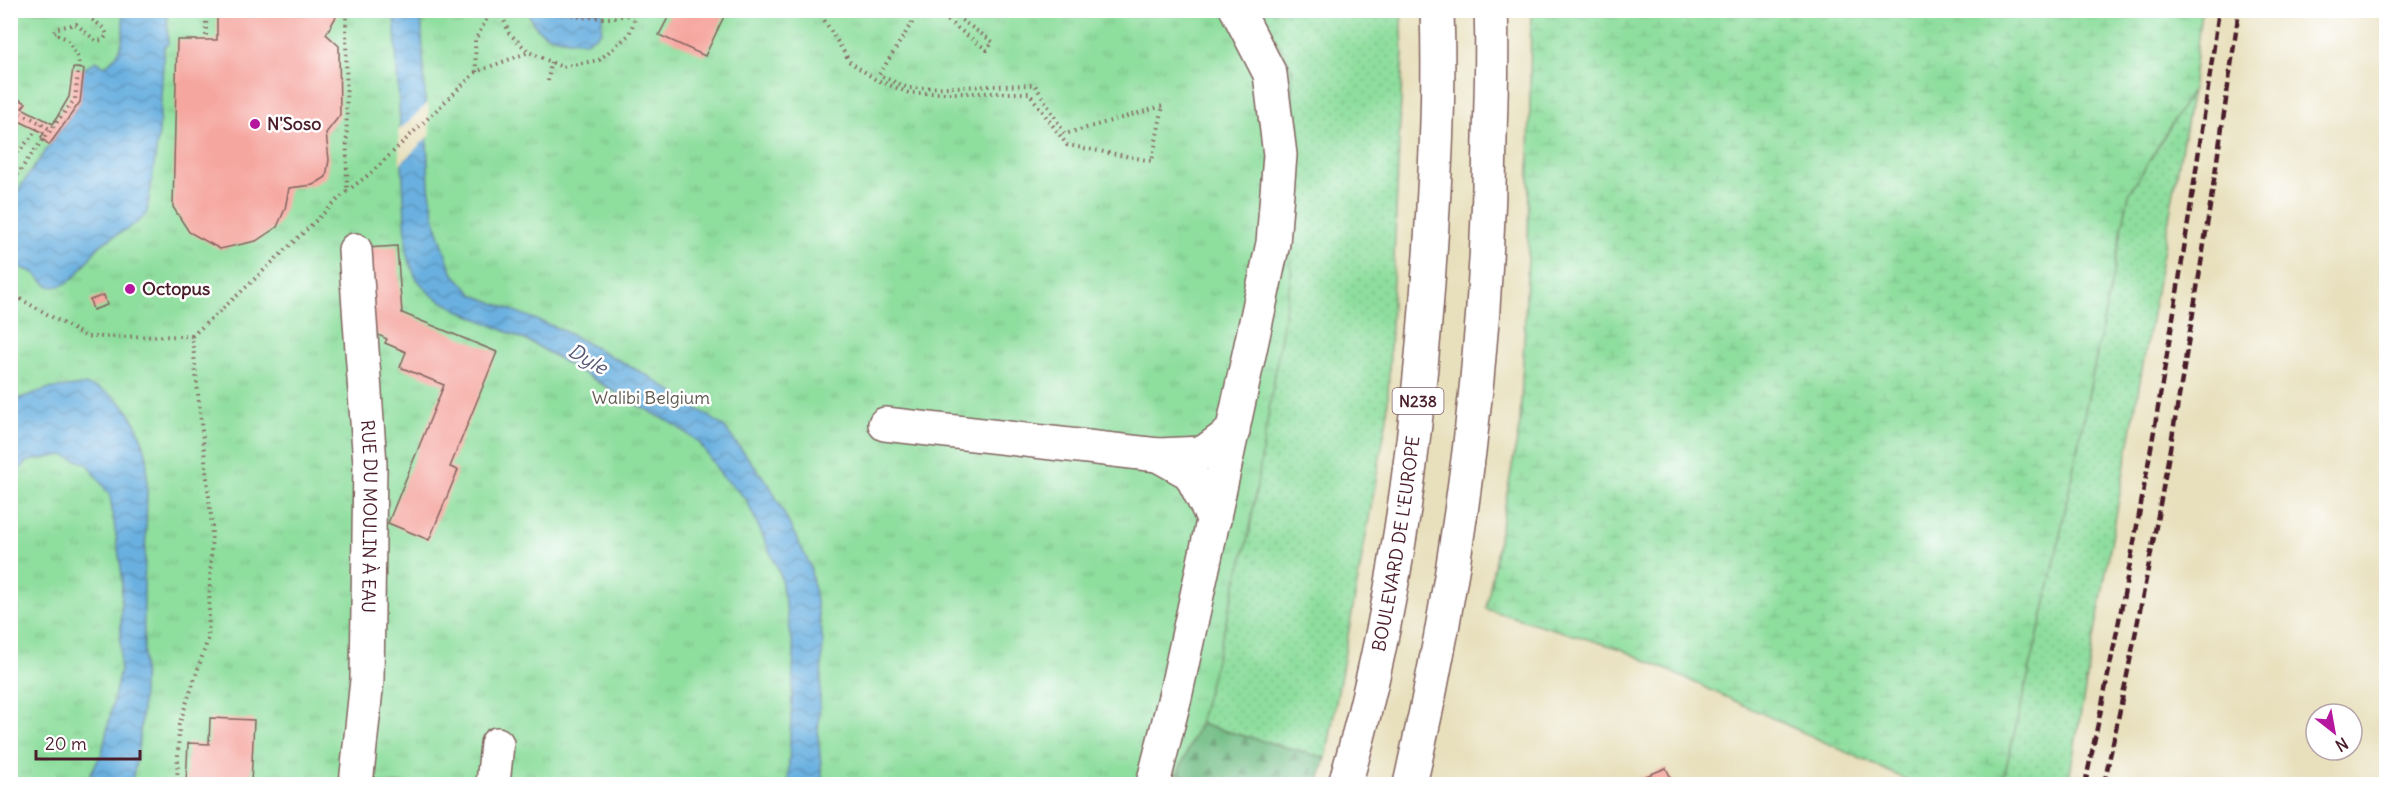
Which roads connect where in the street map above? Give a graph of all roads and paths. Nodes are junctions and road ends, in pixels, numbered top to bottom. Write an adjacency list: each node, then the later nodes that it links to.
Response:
1 (83, 10): 22 (path)
2 (206, 10): 15 (path)
3 (346, 10): 25 (path)
4 (492, 10): 18 (path)
5 (818, 10): 6 (path)
6 (920, 10)
7 (933, 10): 8 (path)
8 (947, 10)
9 (1237, 10): 30 (main road)
10 (1437, 10): 39 (main road, BOULEVARD DE L'EUROPE / N238)
11 (1491, 10): 33 (main road)
12 (500, 11): 13 (path); 16 (path)
13 (519, 11): 14 (path)
14 (637, 12): 17 (path)
15 (206, 39)
16 (529, 52): 17 (path); 18 (path)
17 (552, 62): 19 (path)
18 (476, 72): 25 (path)
19 (548, 81)
20 (22, 112): 21 (path)
21 (42, 124): 22 (path); 23 (path)
22 (52, 131): 24 (path)
23 (10, 162)
24 (10, 185)
25 (347, 191): 28 (path)
26 (355, 250): 36 (main road, RUE DU MOULIN À EAU)
27 (10, 293): 28 (path)
28 (192, 336): 35 (path)
29 (885, 424): 31 (main road)
30 (1233, 430): 31 (main road); 32 (main road)
31 (1158, 455): 32 (main road)
32 (1214, 520): 38 (main road)
33 (1420, 741): 40 (main road); 41 (main road)
34 (497, 744): 37 (main road)
35 (177, 784)
36 (356, 784)
37 (493, 784)
38 (1153, 784)
39 (1346, 784)
40 (1410, 784)
41 (1435, 784)

